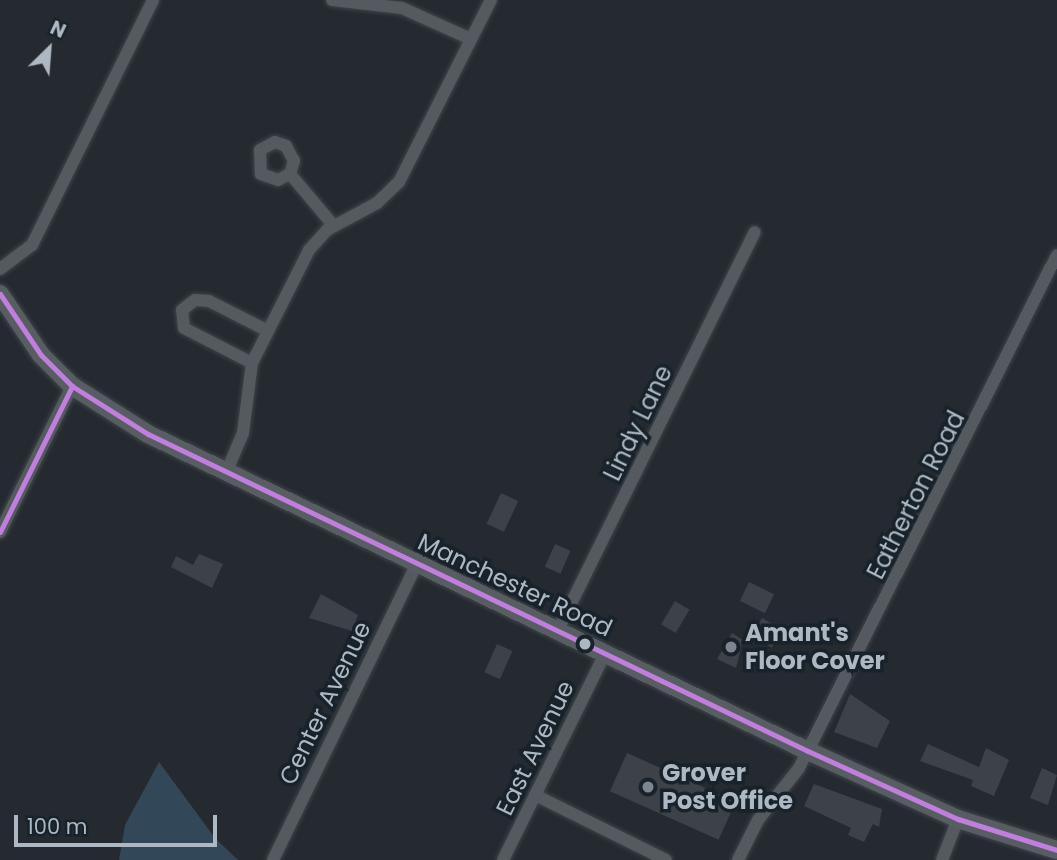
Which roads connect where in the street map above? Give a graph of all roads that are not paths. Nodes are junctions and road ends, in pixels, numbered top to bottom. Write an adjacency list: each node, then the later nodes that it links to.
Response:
1 (153, 0): 9 (street)
2 (332, 0): 4 (street)
3 (491, 0): 4 (street)
4 (471, 39): 6 (street)
5 (290, 174): 6 (street)
6 (334, 226): 11 (street)
7 (755, 232): 17 (street, Lindy Lane)
8 (1057, 256): 19 (street, Eatherton Road)
9 (0, 269)
10 (0, 294): 13 (street, Manchester Road)
11 (268, 331): 12 (street); 12 (street)
12 (252, 363): 14 (street)
13 (72, 386): 14 (street, Manchester Road); 15 (street)
14 (226, 473): 16 (street, Manchester Road)
15 (0, 532)
16 (416, 565): 17 (street, Manchester Road); 23 (street, Center Avenue)
17 (557, 632): 18 (street, Manchester Road)
18 (605, 654): 19 (street, Manchester Road); 20 (street, East Avenue)
19 (808, 751): 21 (street, Manchester Road); 26 (street, Eatherton Road)
20 (535, 795): 24 (street, East Avenue); 25 (street)
21 (958, 819): 22 (street, Manchester Road); 27 (street)
22 (1057, 850)
23 (273, 860)
24 (503, 860)
25 (666, 860)
26 (738, 860)
27 (942, 860)

